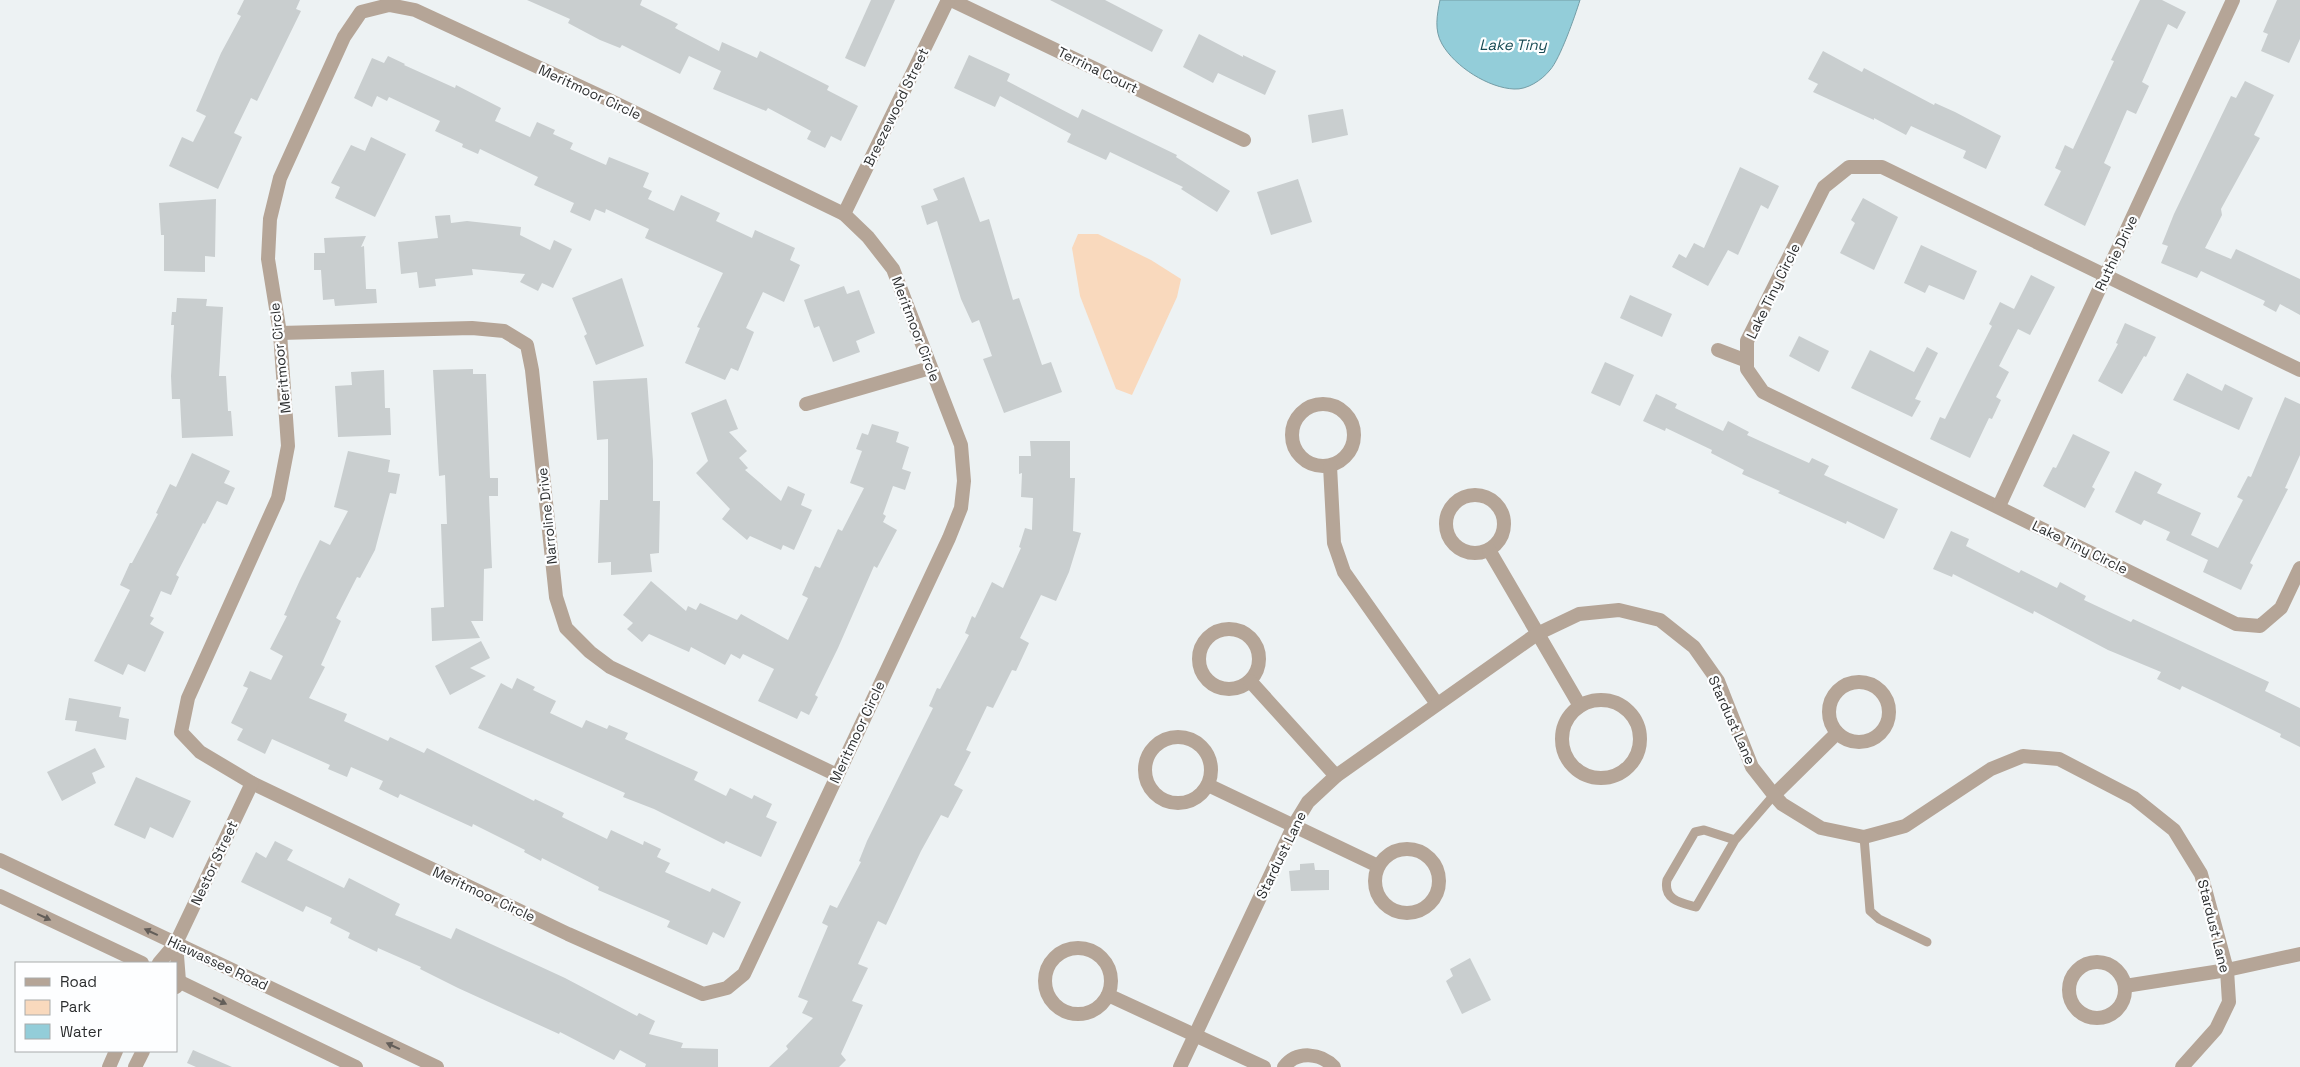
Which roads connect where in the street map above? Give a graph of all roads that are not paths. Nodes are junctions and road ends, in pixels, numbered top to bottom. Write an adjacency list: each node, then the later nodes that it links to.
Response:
1 (950, 0): 3 (street, Terrina Court); 4 (street, Breezewood Street)
2 (2233, 0): 5 (street, Ruthie Drive)
3 (1244, 140)
4 (844, 214): 6 (street, Meritmoor Circle); 9 (street, Meritmoor Circle)
5 (2106, 275): 8 (street, Lake Tiny Circle); 10 (street, Lake Tiny Circle); 13 (street, Ruthie Drive)
6 (280, 333): 21 (street, Narroline Drive); 23 (street, Meritmoor Circle)
7 (1718, 350): 8 (street)
8 (1747, 361): 13 (street, Lake Tiny Circle)
9 (930, 368): 11 (street); 21 (street, Meritmoor Circle)
10 (2300, 370)
11 (806, 404)
12 (1330, 466): 12 (street); 18 (street)
13 (1999, 506): 15 (street, Lake Tiny Circle)
14 (1490, 550): 14 (street); 16 (street)
15 (2300, 568)
16 (1536, 634): 18 (street, Stardust Lane); 19 (street); 25 (street, Stardust Lane)
17 (1250, 681): 17 (street); 22 (street)
18 (1437, 704): 22 (street, Stardust Lane)
19 (1580, 706): 19 (street)
20 (1837, 733): 20 (street); 25 (street)
21 (837, 775): 23 (street, Meritmoor Circle)
22 (1336, 776): 26 (street, Stardust Lane)
23 (252, 783): 33 (street, Nestor Street)
24 (1208, 785): 24 (street); 26 (street)
25 (1774, 795): 27 (street, Stardust Lane); 28 (lane)
26 (1294, 825): 30 (street); 42 (street, Stardust Lane)
27 (1864, 837): 32 (lane); 38 (street, Stardust Lane)
28 (1736, 840): 28 (lane)
29 (0, 860): 33 (street, Hiawassee Road, one-way to 29)
30 (1378, 866): 30 (street)
31 (0, 896): 35 (street, one-way to 35)
32 (1927, 942)
33 (176, 943): 36 (street); 37 (street); 48 (street, Hiawassee Road, one-way to 33)
34 (2300, 954): 38 (street)
35 (140, 962)
36 (160, 962)
37 (176, 962)
38 (2227, 970): 40 (street); 53 (street, Stardust Lane)
39 (178, 982): 47 (street, one-way to 47)
40 (2125, 986): 40 (street)
41 (1108, 995): 41 (street); 42 (street)
42 (1194, 1036): 49 (street, Stardust Lane); 50 (street)
43 (116, 1052): 45 (street)
44 (142, 1052): 46 (street)
45 (109, 1067)
46 (135, 1067)
47 (356, 1067)
48 (437, 1067)
49 (1180, 1067)
50 (1264, 1067)
51 (1284, 1067): 52 (street)
52 (1334, 1067)
53 (2182, 1067)

